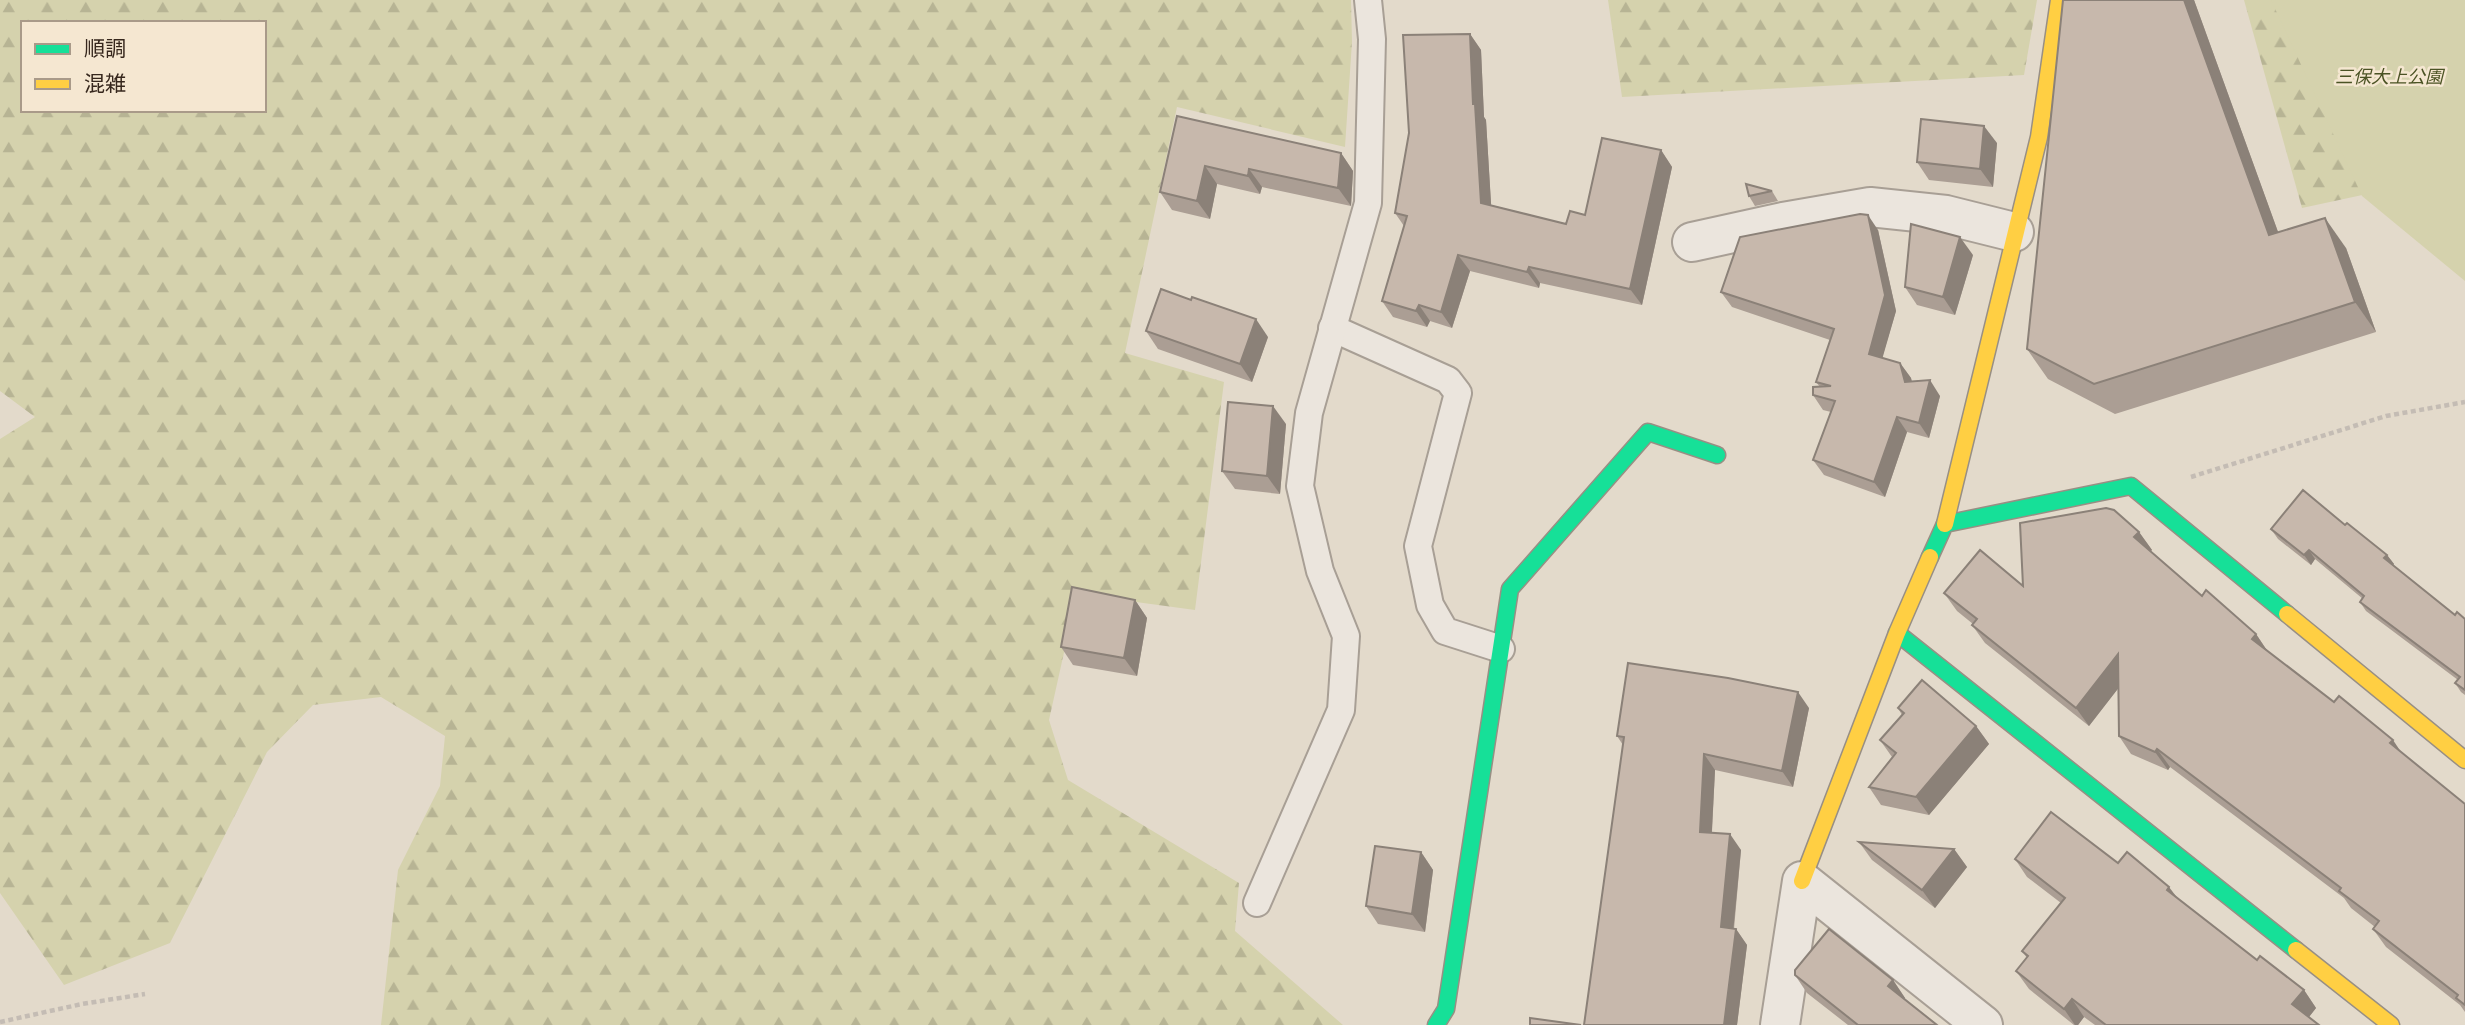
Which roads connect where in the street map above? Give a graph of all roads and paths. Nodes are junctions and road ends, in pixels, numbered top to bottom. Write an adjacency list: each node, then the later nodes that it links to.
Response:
1 (1368, 0): 5 (lane)
2 (2059, 0): 3 (street)
3 (2014, 232): 4 (street); 9 (street)
4 (1692, 242)
5 (1332, 328): 11 (lane); 14 (lane)
6 (2465, 402): 8 (path)
7 (1717, 455): 11 (street)
8 (2131, 486): 9 (street); 12 (street)
9 (1945, 524): 10 (street)
10 (1897, 633): 13 (street); 20 (street)
11 (1501, 649): 17 (street)
12 (2465, 760)
13 (1802, 881): 18 (street); 19 (street)
14 (1257, 903)
15 (145, 994): 16 (path)
16 (0, 1022)
17 (1436, 1025)
18 (1780, 1025)
19 (1983, 1025)
20 (2391, 1025)

